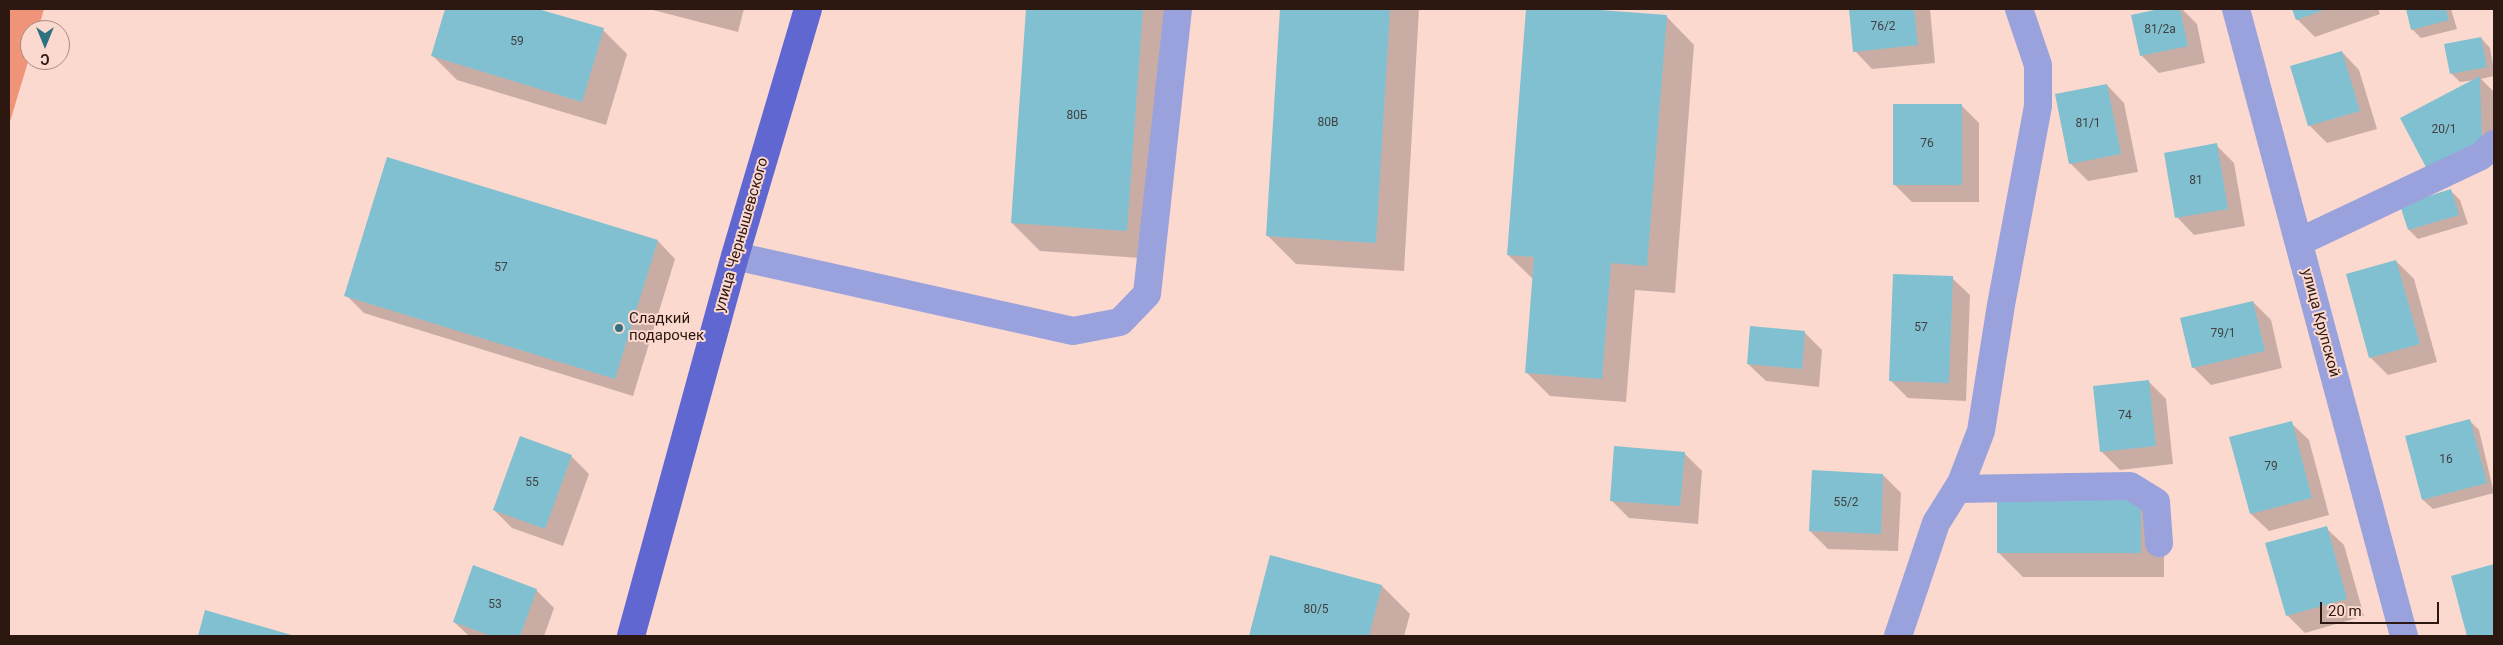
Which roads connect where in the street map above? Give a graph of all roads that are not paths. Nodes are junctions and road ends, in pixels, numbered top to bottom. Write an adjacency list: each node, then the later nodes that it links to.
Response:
1 (808, 9): 7 (main road, улица Чернышевского)
2 (1178, 9): 7 (street)
3 (2019, 9): 8 (street)
4 (2236, 9): 6 (street, улица Крупской)
5 (2494, 144): 6 (street)
6 (2298, 242): 12 (street, улица Крупской)
7 (735, 256): 10 (main road, улица Чернышевского)
8 (1958, 489): 9 (street); 11 (street)
9 (2159, 543)
10 (631, 636)
11 (1898, 636)
12 (2404, 636)

